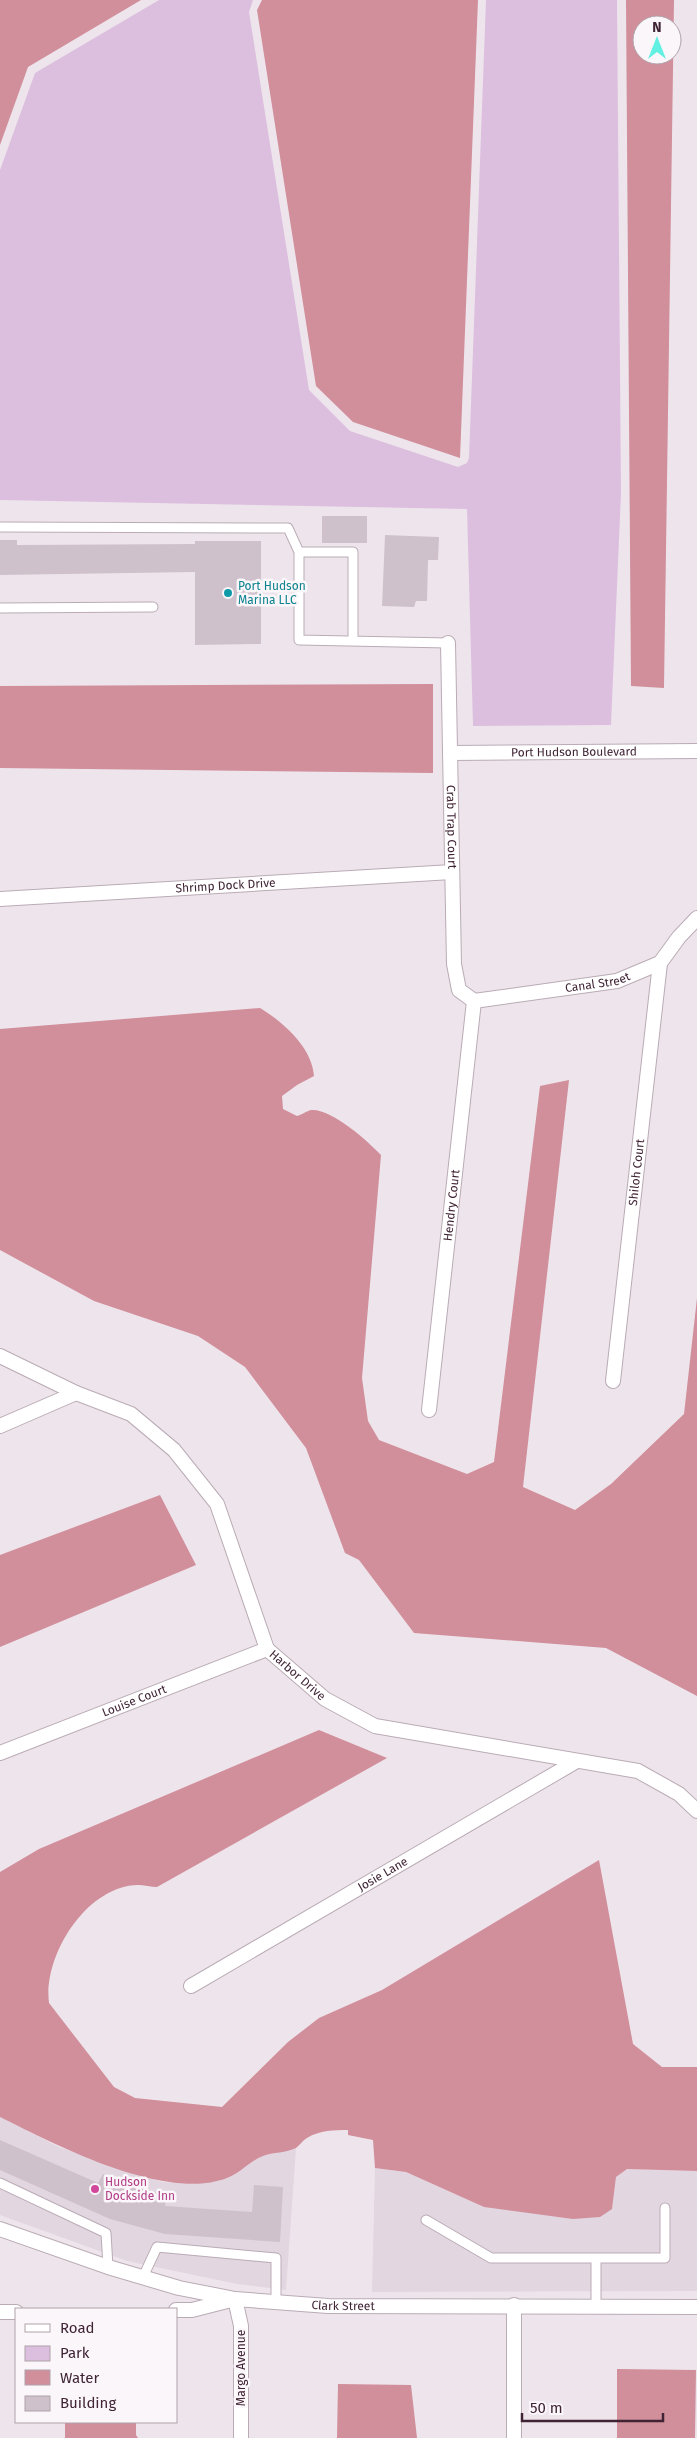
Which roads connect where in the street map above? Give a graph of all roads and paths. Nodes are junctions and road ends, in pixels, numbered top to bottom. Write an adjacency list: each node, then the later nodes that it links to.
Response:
1 (0, 527): 2 (lane)
2 (299, 552): 5 (lane); 5 (lane)
3 (0, 608): 4 (lane)
4 (153, 608)
5 (353, 641): 6 (lane)
6 (448, 643): 8 (street, Crab Trap Court)
7 (697, 751): 8 (street, Port Hudson Boulevard)
8 (450, 753): 9 (street, Crab Trap Court)
9 (452, 872): 10 (street, Shrimp Dock Drive); 13 (street, Crab Trap Court)
10 (0, 899)
11 (697, 918): 12 (street)
12 (660, 964): 13 (street, Canal Street); 15 (street, Shiloh Court)
13 (474, 1001): 17 (street, Hendry Court)
14 (0, 1356): 16 (street, Harbor Drive)
15 (613, 1381)
16 (76, 1393): 18 (street); 19 (street, Harbor Drive)
17 (429, 1410)
18 (0, 1426)
19 (267, 1649): 20 (street, Louise Court); 21 (street, Harbor Drive)
20 (0, 1753)
21 (575, 1762): 22 (street, Harbor Drive); 23 (street, Josie Lane)
22 (697, 1811)
23 (191, 1986)
24 (0, 2183): 29 (lane)
25 (665, 2208): 28 (lane)
26 (426, 2220): 28 (lane)
27 (0, 2229): 29 (street, Clark Street)
28 (596, 2258): 34 (lane)
29 (108, 2267): 30 (street, Clark Street)
30 (142, 2277): 31 (street, Clark Street); 32 (lane)
31 (235, 2299): 32 (street, Clark Street); 36 (street); 39 (street, Margo Avenue)
32 (276, 2302): 33 (street, Clark Street)
33 (514, 2305): 34 (street, Clark Street); 40 (street)
34 (596, 2306): 35 (street, Clark Street)
35 (697, 2307)
36 (178, 2310)
37 (0, 2312): 38 (street)
38 (15, 2312)
39 (241, 2438)
40 (514, 2438)

